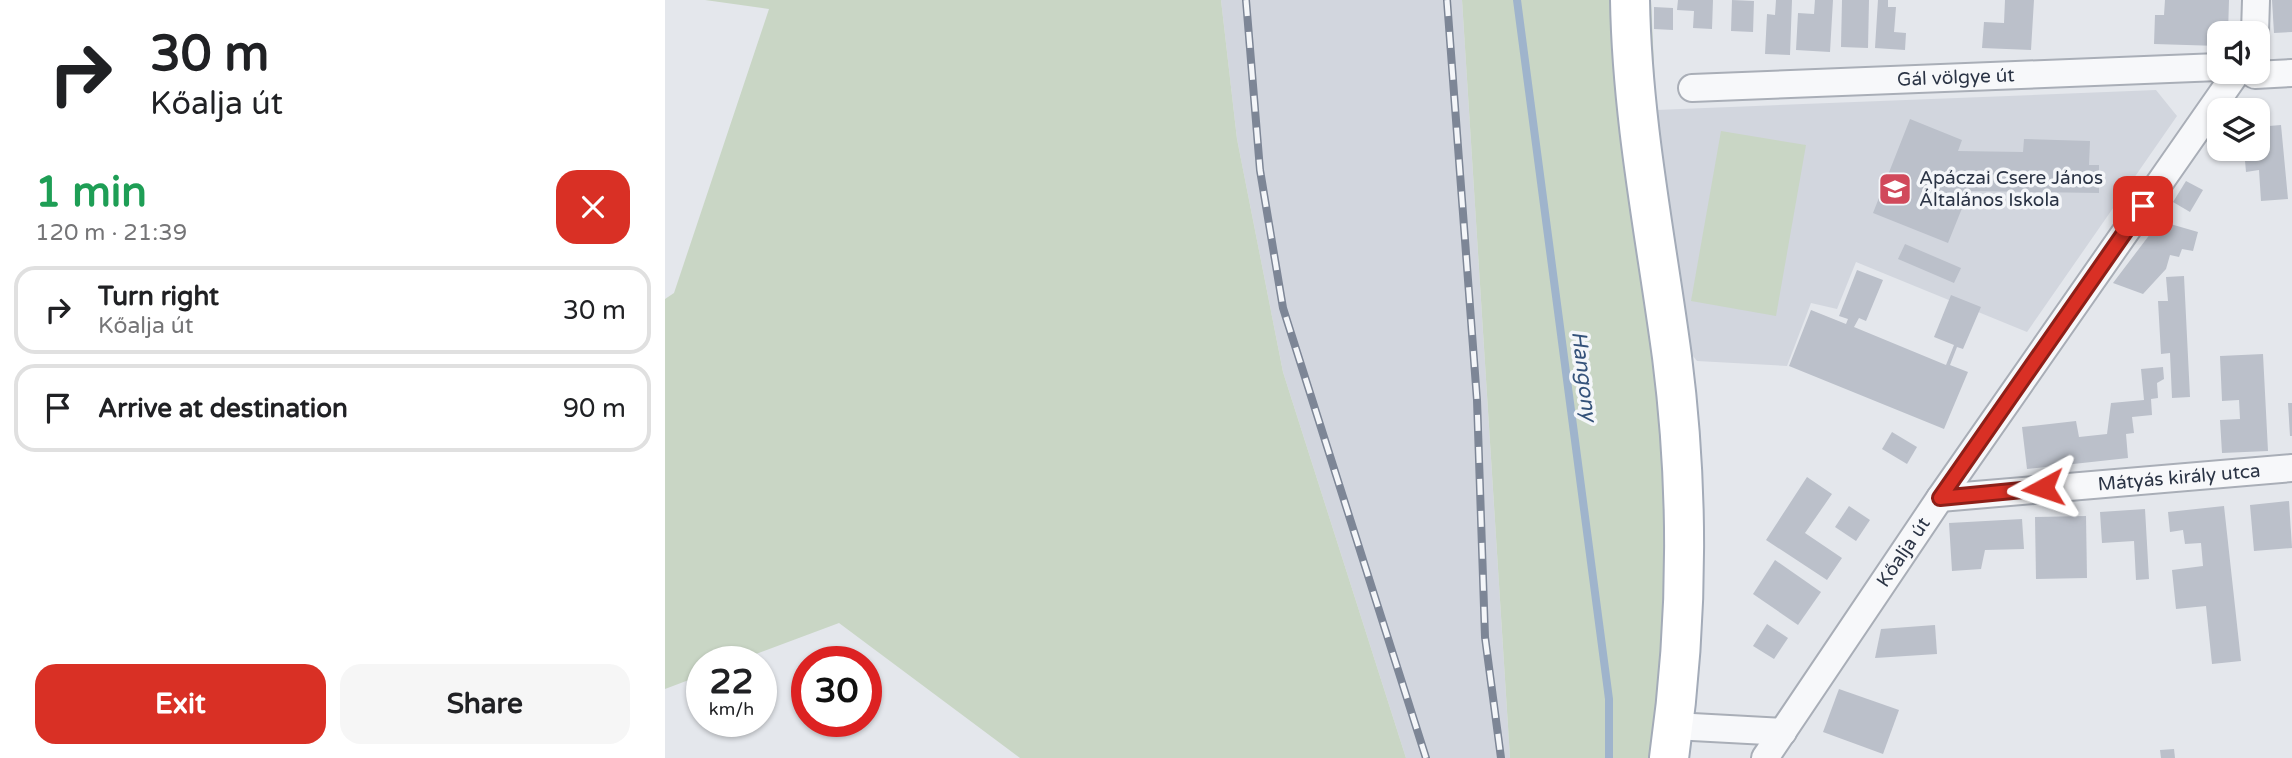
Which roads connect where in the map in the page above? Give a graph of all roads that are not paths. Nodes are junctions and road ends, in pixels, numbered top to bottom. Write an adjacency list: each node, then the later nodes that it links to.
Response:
1 (1630, 0): 12 (main road)
2 (2256, 0): 3 (street)
3 (2255, 21)
4 (2207, 68): 8 (street, Gál völgye út)
5 (2292, 73): 6 (street)
6 (2270, 74)
7 (2229, 84): 10 (street, Kőalja út)
8 (1692, 89)
9 (2292, 468): 10 (street, Mátyás király utca)
10 (1940, 498): 11 (street, Kőalja út)
11 (1783, 732): 12 (street); 13 (street, Kőalja út)
12 (1671, 742)
13 (1765, 758)

